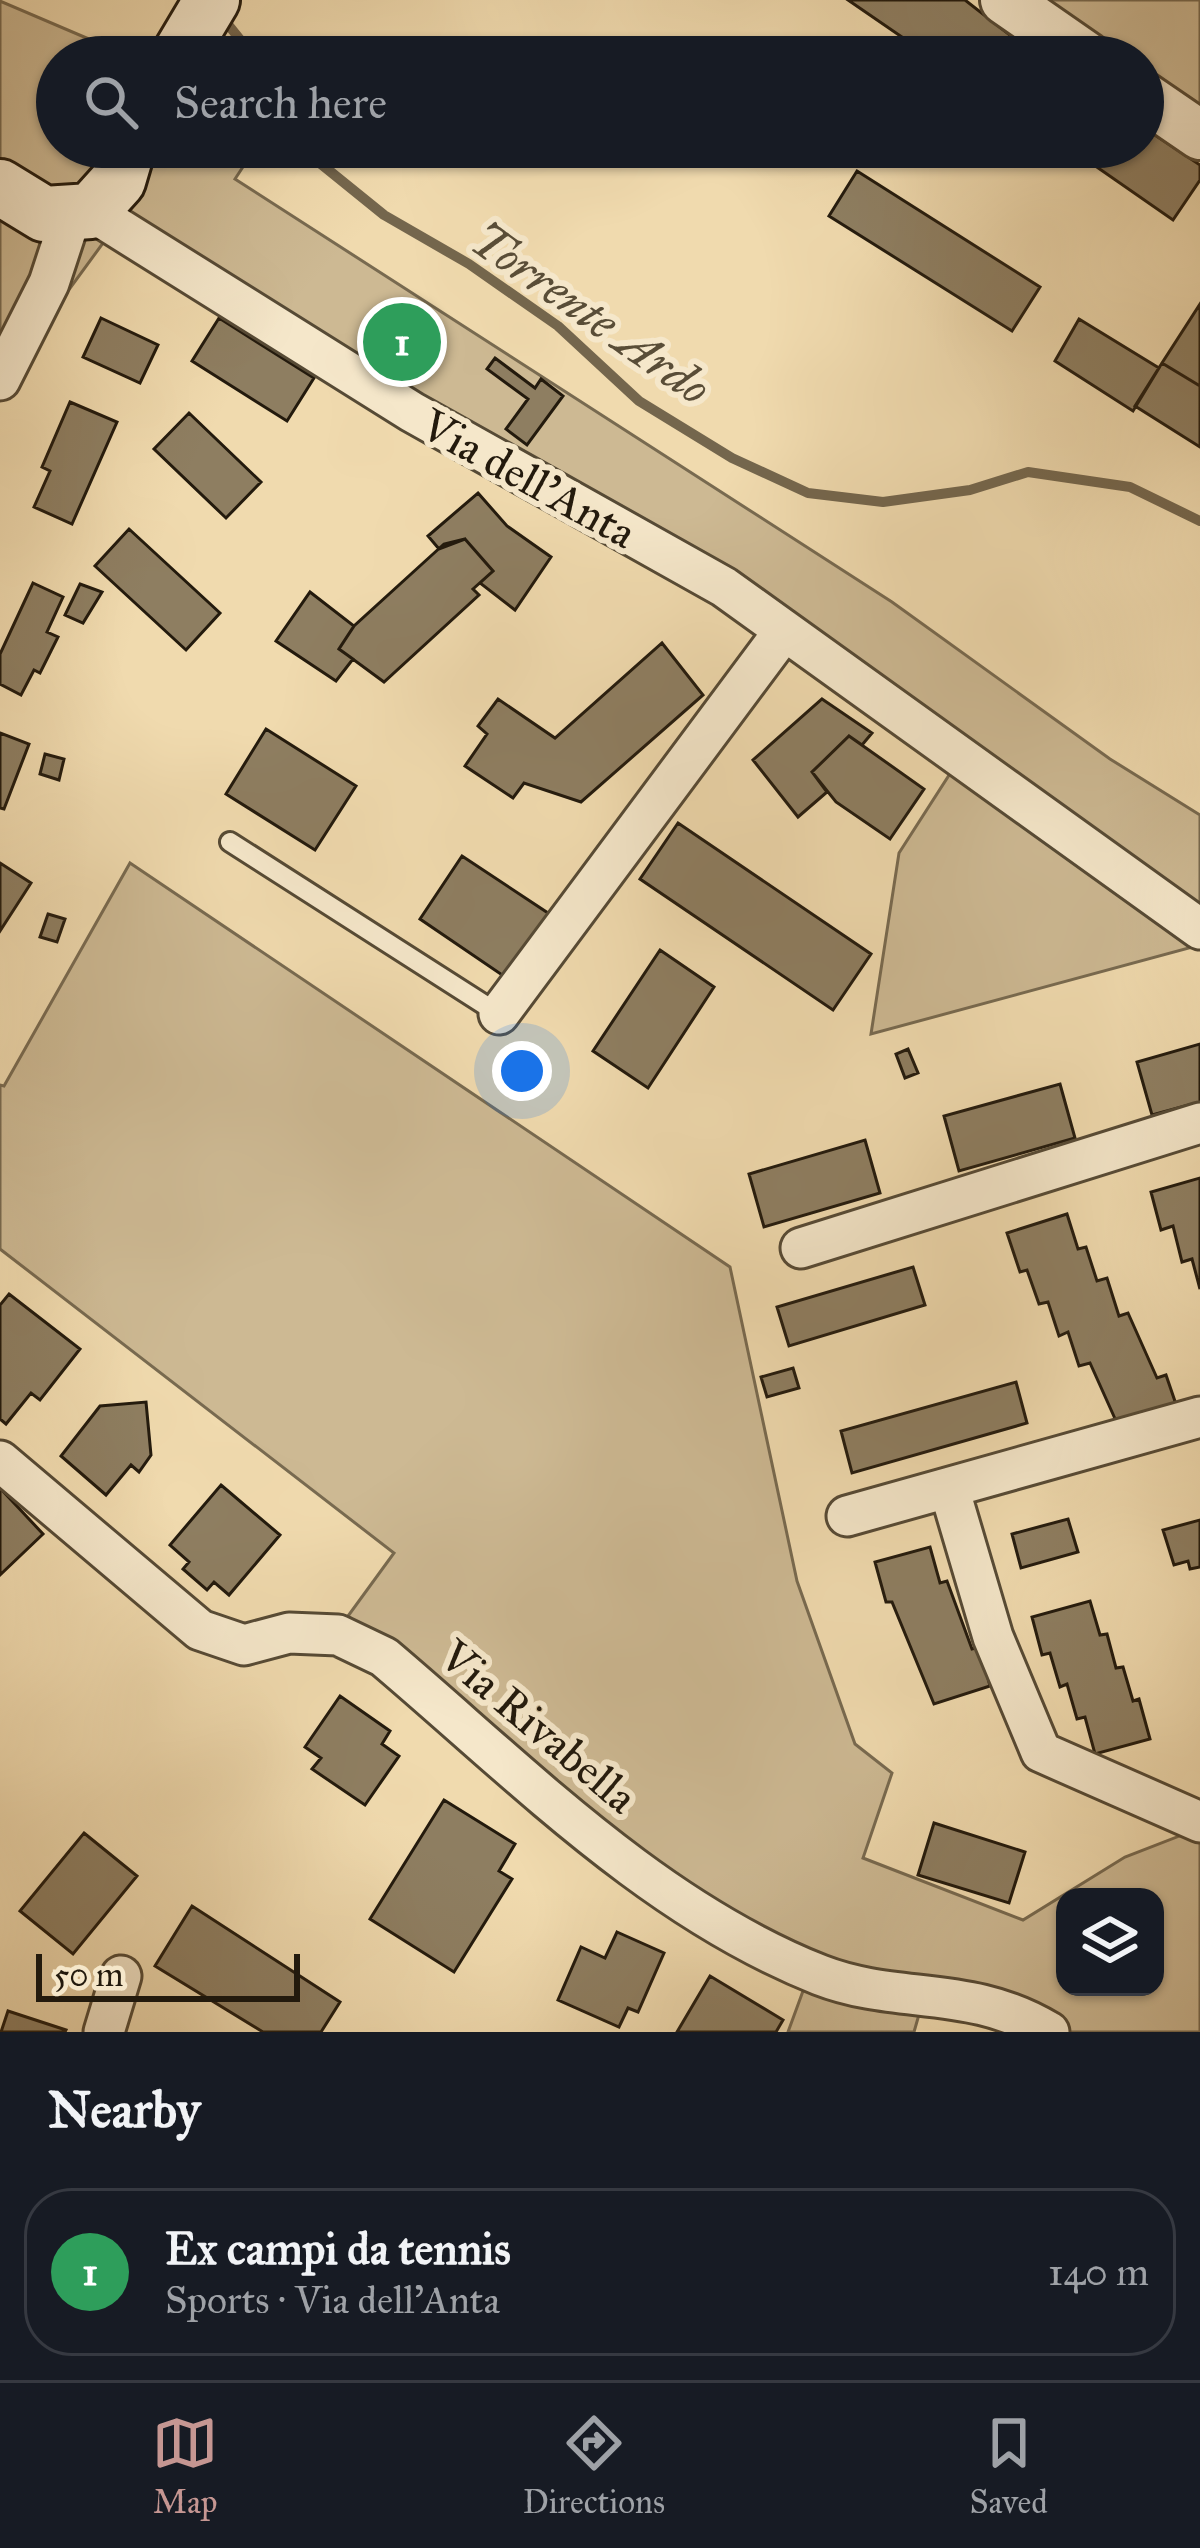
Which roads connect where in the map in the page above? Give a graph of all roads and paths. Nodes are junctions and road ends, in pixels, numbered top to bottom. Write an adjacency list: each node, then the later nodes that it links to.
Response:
1 (212, 0): 3 (main road)
2 (1005, 0): 4 (street)
3 (191, 36)
4 (1057, 36)
5 (1164, 110): 6 (street)
6 (1200, 135)
7 (0, 175): 8 (main road)
8 (100, 179): 9 (main road); 10 (street); 11 (street, Via dell'Anta)
9 (0, 187)
10 (0, 380)
11 (784, 631): 13 (street, Via dell'Anta); 14 (street)
12 (230, 842): 14 (lane)
13 (1200, 929)
14 (499, 1014)
15 (1200, 1123): 16 (street)
16 (801, 1248)
17 (1200, 1418): 19 (street)
18 (0, 1460): 24 (street, Via Rivabella)
19 (950, 1488): 20 (street); 21 (street)
20 (847, 1516)
21 (1200, 1822)
22 (121, 1976): 23 (street)
23 (104, 2032)
24 (1049, 2032)

